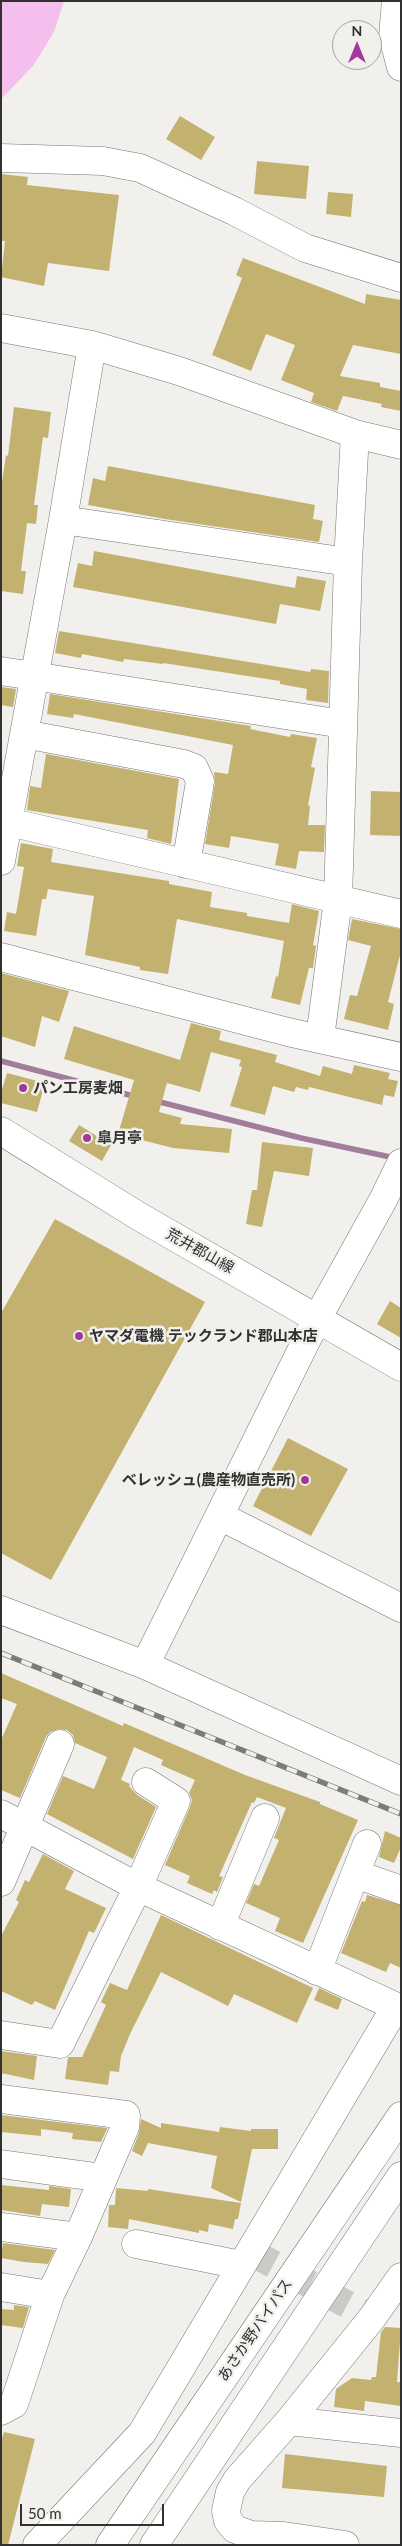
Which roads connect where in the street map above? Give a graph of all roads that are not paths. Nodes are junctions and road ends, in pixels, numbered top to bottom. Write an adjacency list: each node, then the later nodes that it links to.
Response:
1 (396, 1): 2 (main road)
2 (401, 67)
3 (1, 158): 4 (main road)
4 (401, 278)
5 (1, 328): 6 (main road)
6 (92, 344): 7 (main road); 9 (main road)
7 (355, 434): 8 (main road); 10 (main road)
8 (401, 445)
9 (63, 520): 10 (main road); 12 (main road)
10 (348, 562): 13 (main road)
11 (1, 671): 12 (main road)
12 (34, 676): 13 (main road); 14 (main road)
13 (343, 724): 18 (main road)
14 (24, 734): 15 (main road); 17 (main road)
15 (9, 822): 16 (main road); 17 (main road)
16 (1, 862)
17 (186, 864): 18 (main road)
18 (338, 900): 19 (main road); 21 (main road)
19 (401, 914)
20 (1, 957): 21 (main road)
21 (320, 1038): 22 (main road)
22 (401, 1057)
23 (1, 1130): 26 (main road, 荒井郡山線)
24 (401, 1163): 25 (main road)
25 (392, 1206): 26 (main road)
26 (318, 1317): 27 (main road, 荒井郡山線); 28 (main road)
27 (401, 1367)
28 (220, 1516): 29 (main road); 31 (main road)
29 (401, 1608)
30 (1, 1610): 31 (main road)
31 (145, 1665): 33 (main road)
32 (60, 1744): 37 (main road)
33 (398, 1775)
34 (146, 1782): 41 (main road)
35 (1, 1814): 37 (main road)
36 (265, 1818): 43 (main road)
37 (25, 1828): 40 (main road); 41 (main road)
38 (367, 1844): 39 (main road)
39 (356, 1874): 42 (main road); 44 (main road)
40 (1, 1882)
41 (138, 1887): 43 (main road); 46 (main road)
42 (401, 1890)
43 (220, 1926): 44 (main road)
44 (317, 1972): 45 (main road)
45 (398, 2008): 55 (main road)
46 (1, 2035)
47 (1, 2099): 51 (main road)
48 (401, 2116): 64 (main road, あさか野バイパス)
49 (1, 2164): 51 (main road)
50 (401, 2176): 65 (main road)
51 (103, 2178): 53 (main road)
52 (1, 2226): 53 (main road)
53 (78, 2237): 58 (main road)
54 (136, 2244): 55 (main road)
55 (241, 2265): 63 (main road)
56 (401, 2277): 60 (main road)
57 (1, 2287): 58 (main road)
58 (50, 2295): 59 (main road)
59 (1, 2411)
60 (289, 2421): 61 (main road); 62 (main road)
61 (401, 2433)
62 (283, 2540): 66 (main road)
63 (37, 2545)
64 (110, 2545)
65 (154, 2545)
66 (345, 2545)

